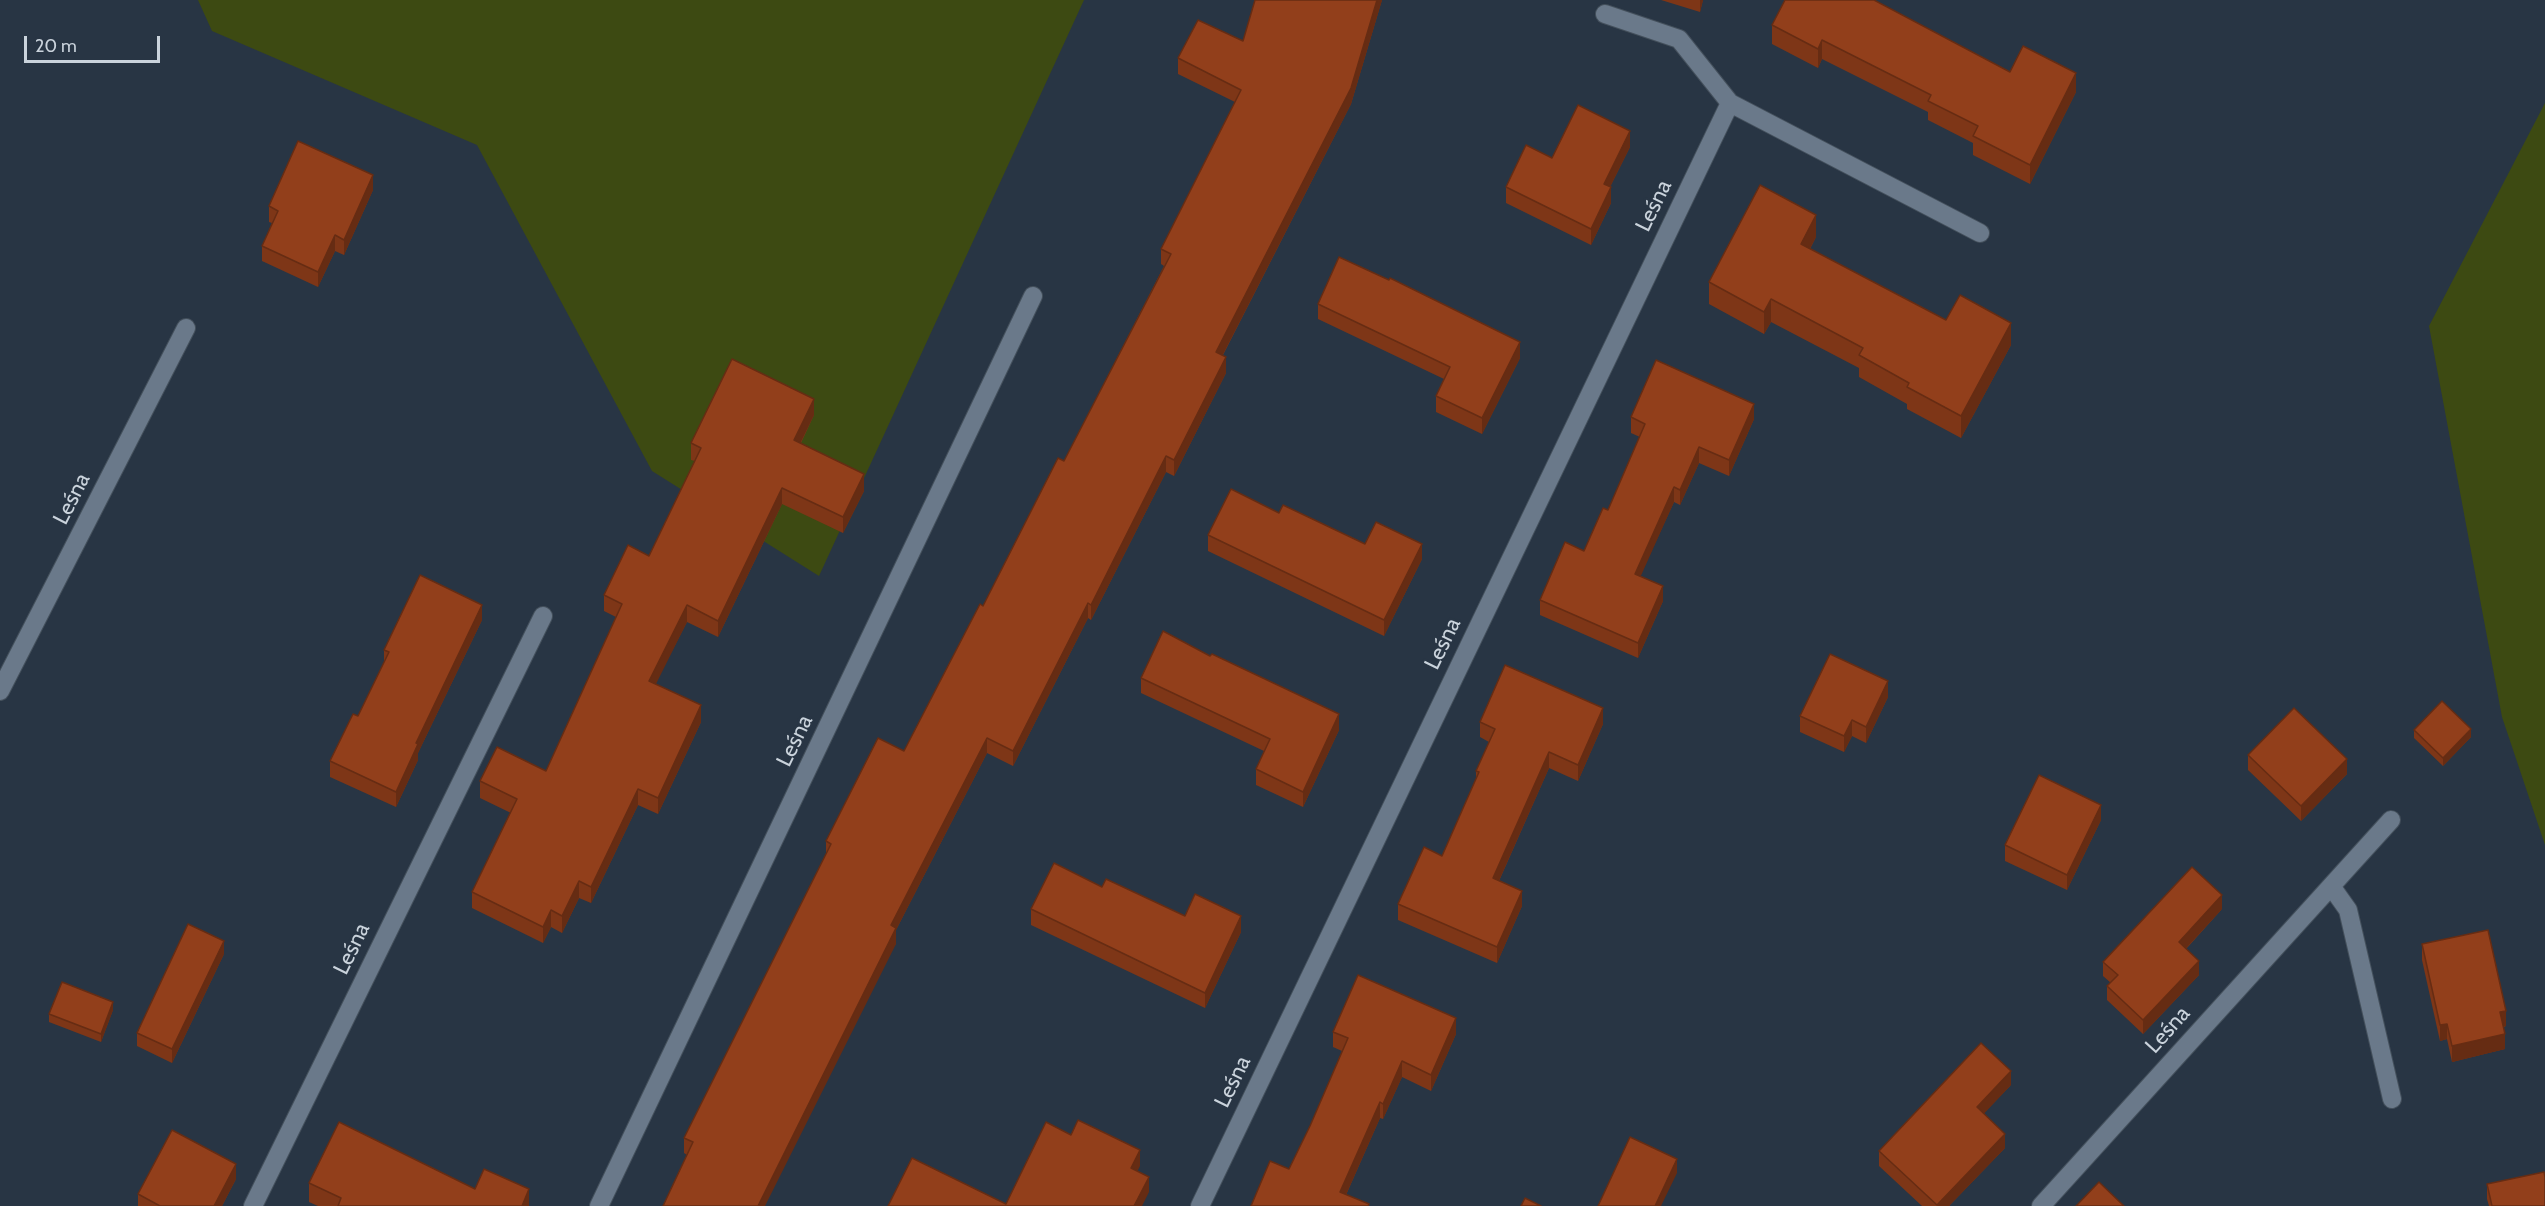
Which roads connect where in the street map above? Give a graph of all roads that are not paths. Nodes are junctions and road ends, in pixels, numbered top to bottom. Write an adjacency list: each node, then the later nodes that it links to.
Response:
1 (1605, 14): 2 (street)
2 (1730, 103): 3 (street); 13 (street, Leśna)
3 (1980, 233)
4 (1033, 296): 12 (street, Leśna)
5 (186, 328): 7 (street, Leśna)
6 (543, 616): 11 (street, Leśna)
7 (0, 691)
8 (2391, 820): 9 (street, Leśna)
9 (2331, 886): 10 (street); 14 (street, Leśna)
10 (2392, 1099)
11 (253, 1206)
12 (599, 1206)
13 (1200, 1206)
14 (2041, 1206)

